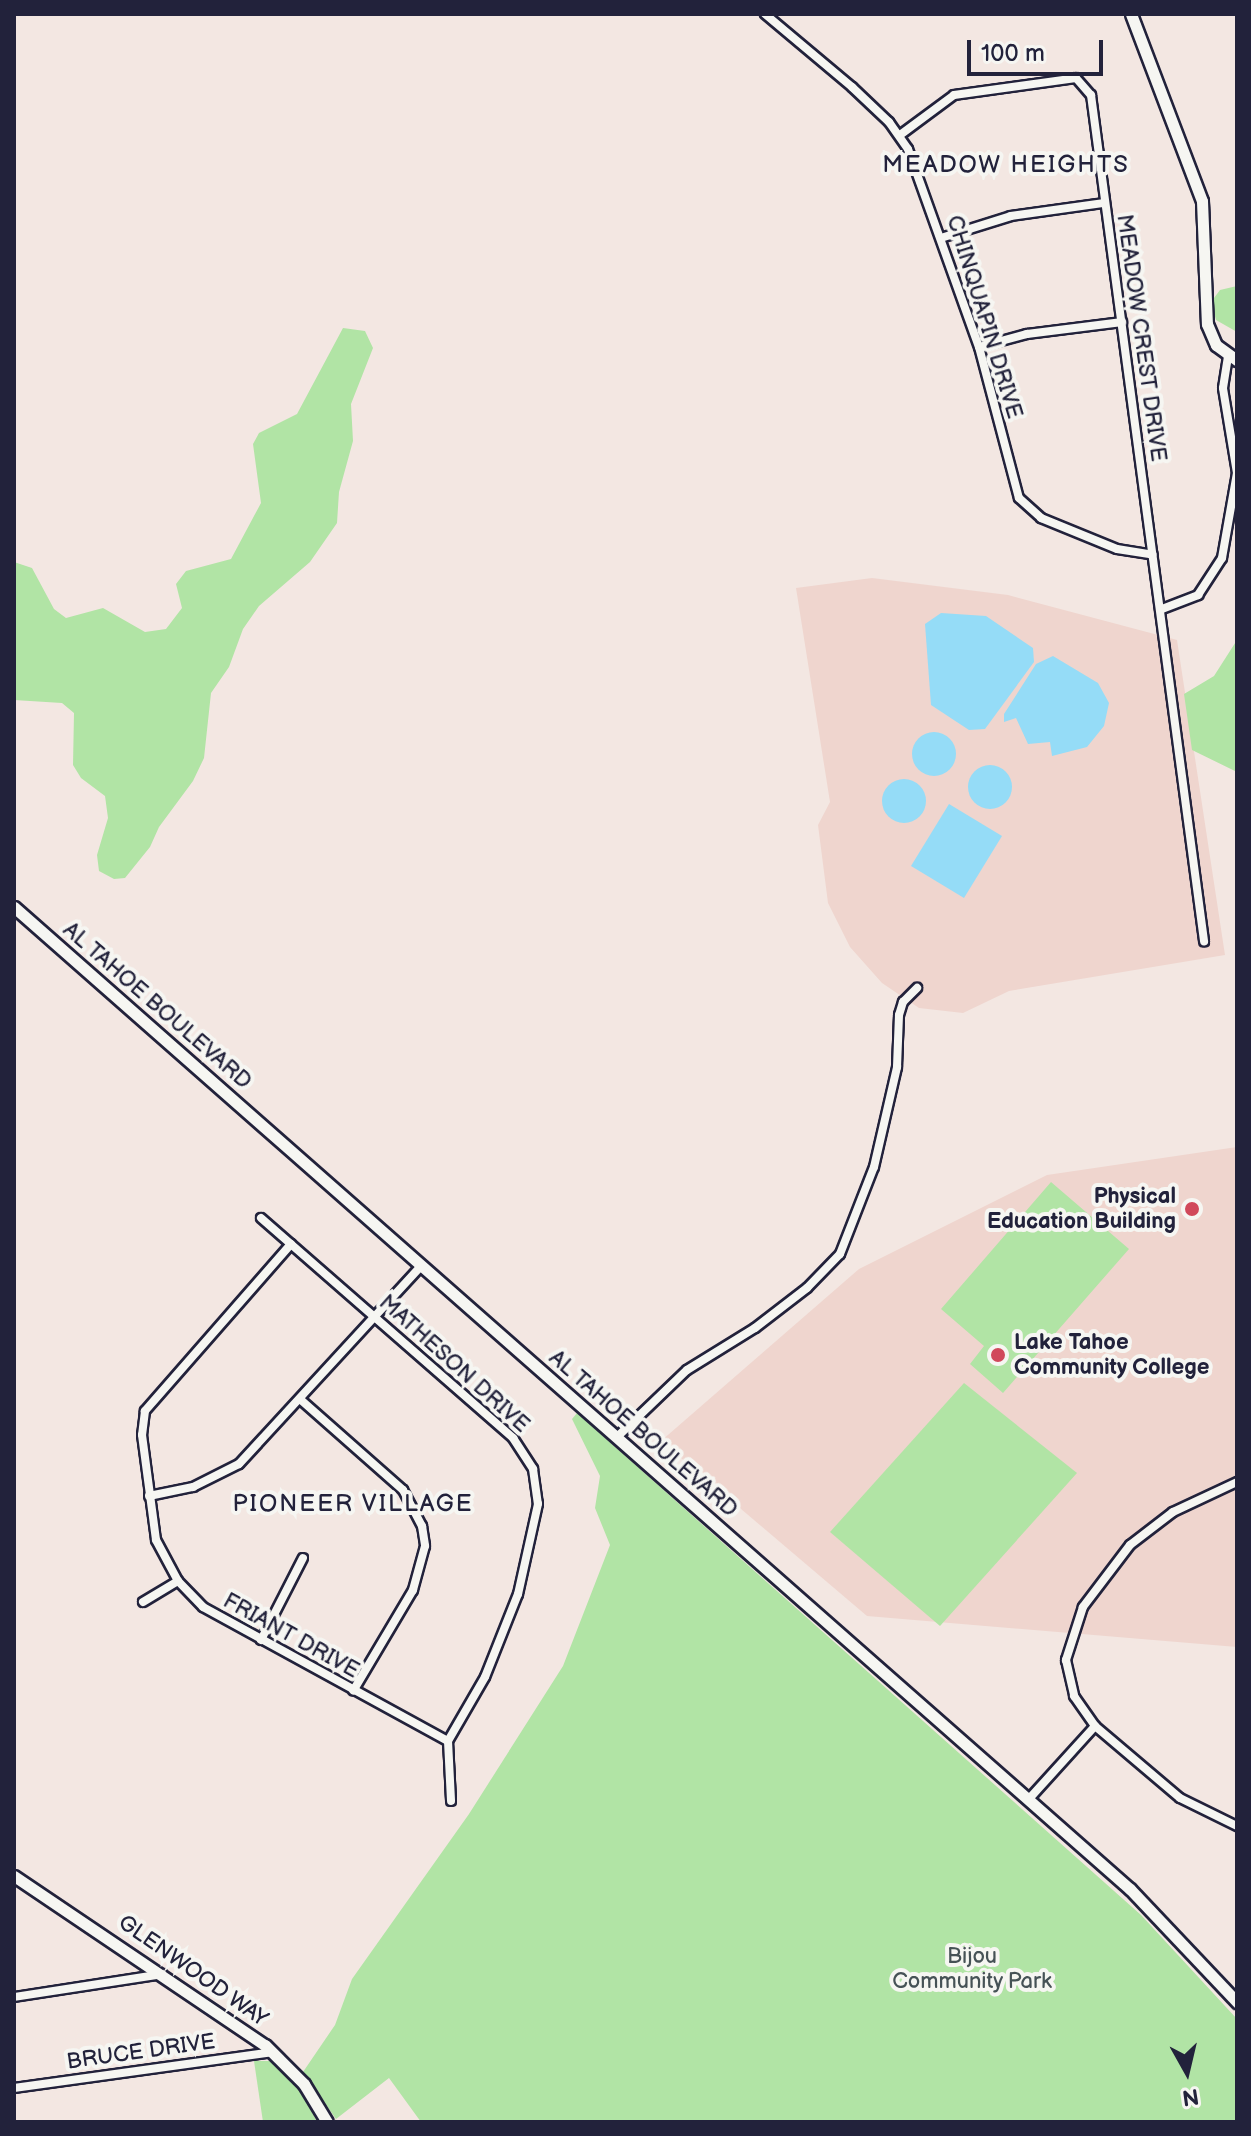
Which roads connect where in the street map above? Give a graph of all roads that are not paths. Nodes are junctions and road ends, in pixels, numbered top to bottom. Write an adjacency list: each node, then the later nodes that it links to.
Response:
1 (765, 14): 3 (street, CHINQUAPIN DRIVE)
2 (1131, 14): 9 (main road)
3 (780, 18): 4 (street, CHINQUAPIN DRIVE)
4 (900, 135): 5 (street, MEADOW CREST DRIVE); 6 (street, CHINQUAPIN DRIVE)
5 (1104, 203): 6 (street); 7 (street, MEADOW CREST DRIVE)
6 (944, 237): 8 (street, CHINQUAPIN DRIVE)
7 (1122, 322): 8 (street); 10 (street, MEADOW CREST DRIVE)
8 (979, 347): 10 (street, CHINQUAPIN DRIVE)
9 (1232, 358): 11 (street)
10 (1153, 555): 11 (street, MEADOW CREST DRIVE)
11 (1162, 609): 13 (street, MEADOW CREST DRIVE)
12 (14, 907): 17 (main road, AL TAHOE BOULEVARD)
13 (1204, 941)
14 (917, 988): 20 (street)
15 (261, 1218): 16 (street, MATHESON DRIVE)
16 (291, 1244): 18 (street, MATHESON DRIVE); 22 (street, FRIANT DRIVE)
17 (422, 1265): 18 (street); 20 (main road, AL TAHOE BOULEVARD)
18 (375, 1317): 19 (street); 29 (street, MATHESON DRIVE)
19 (301, 1400): 22 (street); 27 (street)
20 (616, 1438): 30 (main road, AL TAHOE BOULEVARD)
21 (1237, 1482): 28 (street)
22 (149, 1496): 24 (street, FRIANT DRIVE)
23 (303, 1558): 26 (street)
24 (178, 1581): 25 (street); 26 (street, FRIANT DRIVE)
25 (143, 1602)
26 (261, 1640): 27 (street, FRIANT DRIVE)
27 (353, 1691): 29 (street, FRIANT DRIVE)
28 (1095, 1726): 30 (street); 32 (street)
29 (448, 1741): 31 (street)
30 (1028, 1800): 36 (main road, AL TAHOE BOULEVARD)
31 (451, 1801)
32 (1237, 1826)
33 (14, 1876): 34 (main road, GLENWOOD WAY)
34 (163, 1974): 35 (street); 37 (main road, GLENWOOD WAY)
35 (14, 1997)
36 (1237, 2002)
37 (272, 2052): 38 (street, BRUCE DRIVE); 39 (main road, GLENWOOD WAY)
38 (14, 2088)
39 (327, 2122)

